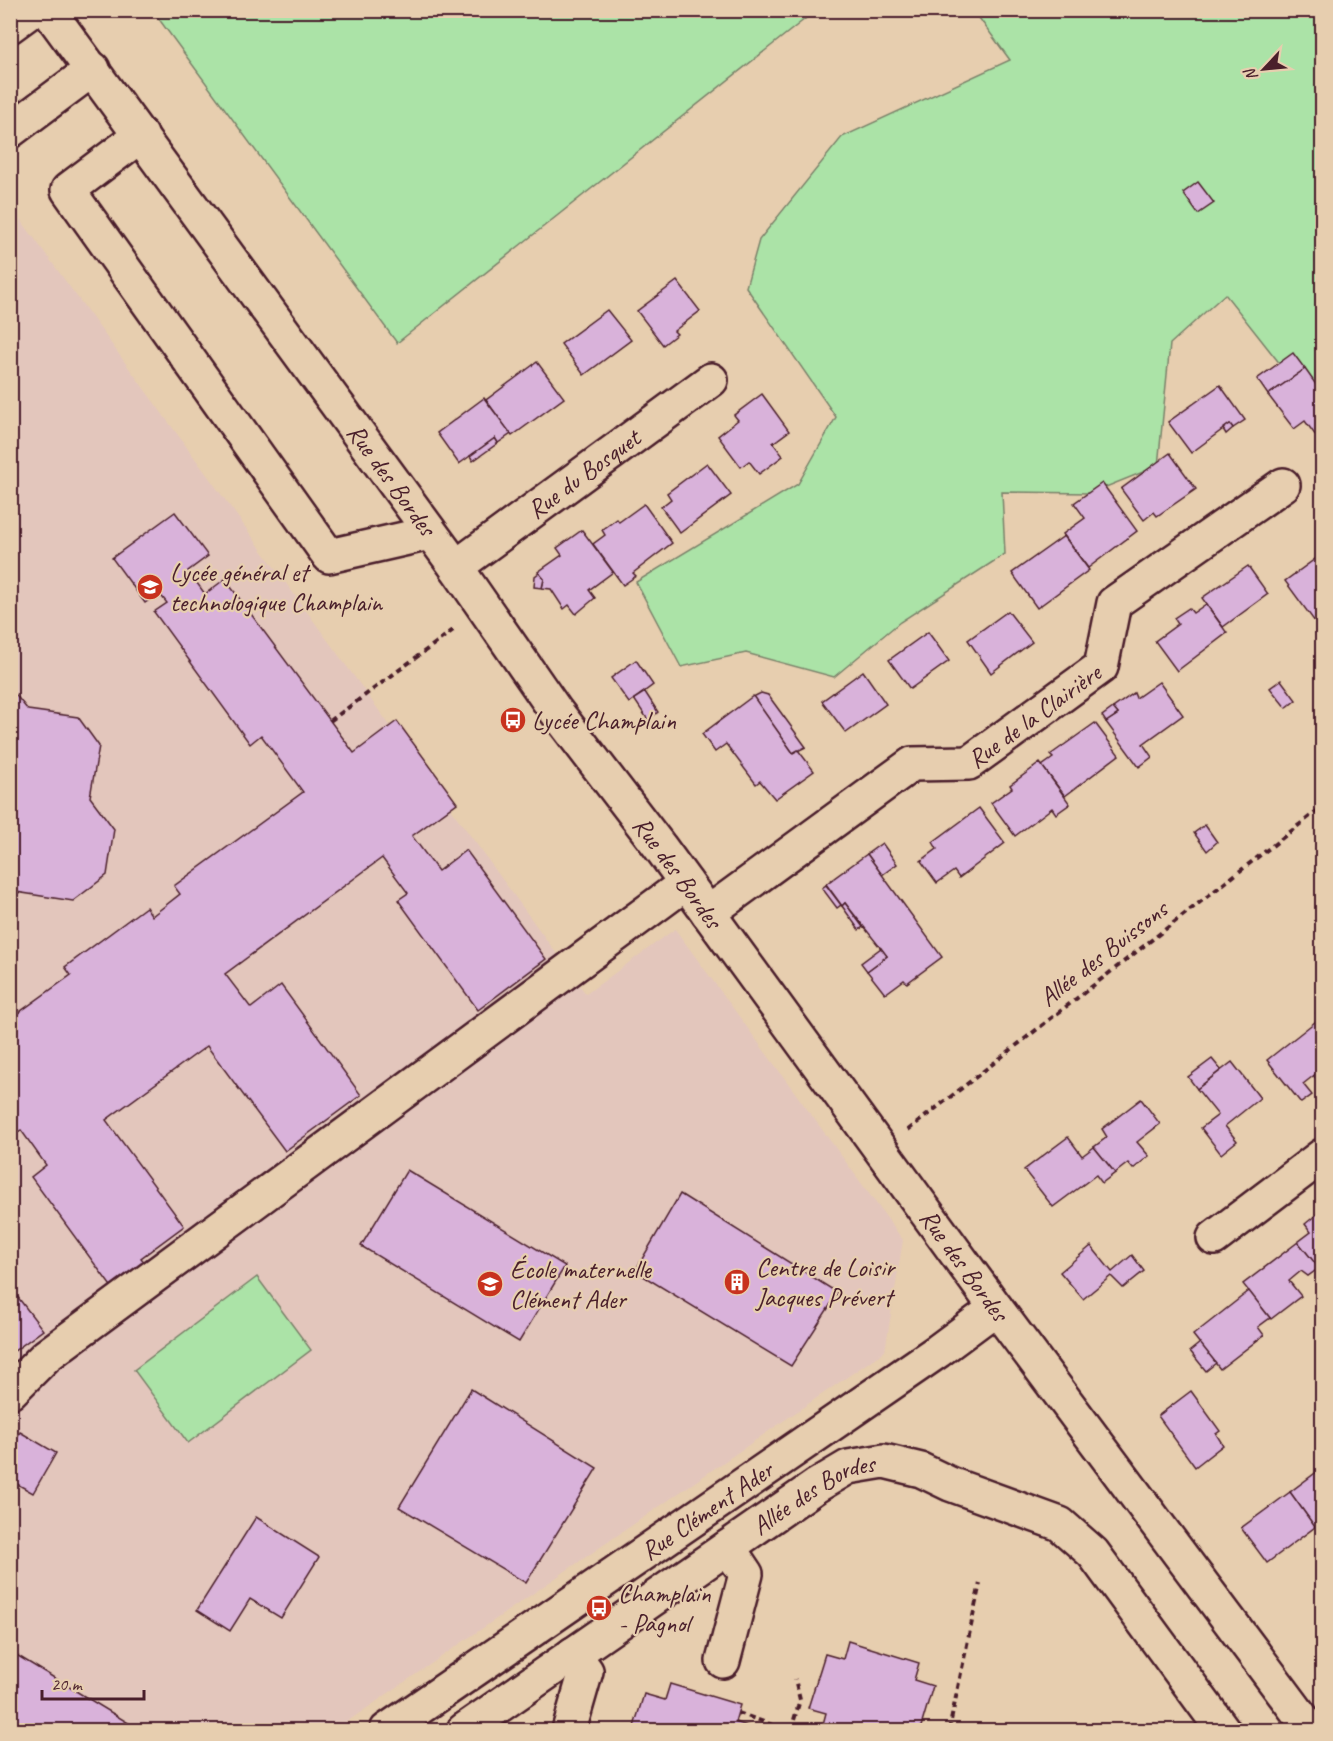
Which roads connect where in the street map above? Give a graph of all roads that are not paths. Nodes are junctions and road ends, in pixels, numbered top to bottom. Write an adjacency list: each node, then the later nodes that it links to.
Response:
1 (32, 10): 3 (street)
2 (48, 10): 4 (street, Rue des Bordes)
3 (10, 26)
4 (93, 69): 5 (street); 6 (street, Rue des Bordes)
5 (10, 131)
6 (141, 135): 9 (street, Rue des Bordes); 9 (street)
7 (711, 380): 10 (street, Rue du Bosquet)
8 (1283, 485): 12 (street, Rue de la Clairière)
9 (430, 533): 10 (street, Rue des Bordes)
10 (456, 567): 11 (street, Rue des Bordes)
11 (686, 883): 12 (street, Rue des Bordes); 16 (street)
12 (708, 913): 15 (street, Rue des Bordes)
13 (1323, 1156): 14 (street)
14 (1214, 1238)
15 (996, 1308): 20 (street, Rue Clément Ader); 24 (street, Rue des Bordes)
16 (10, 1392)
17 (728, 1547): 18 (street, Allée des Bordes); 19 (street); 23 (street, Allée des Bordes)
18 (573, 1654): 21 (street, Allée des Bordes); 22 (street)
19 (723, 1661)
20 (387, 1731)
21 (464, 1731)
22 (569, 1731)
23 (1223, 1731)
24 (1311, 1731)

